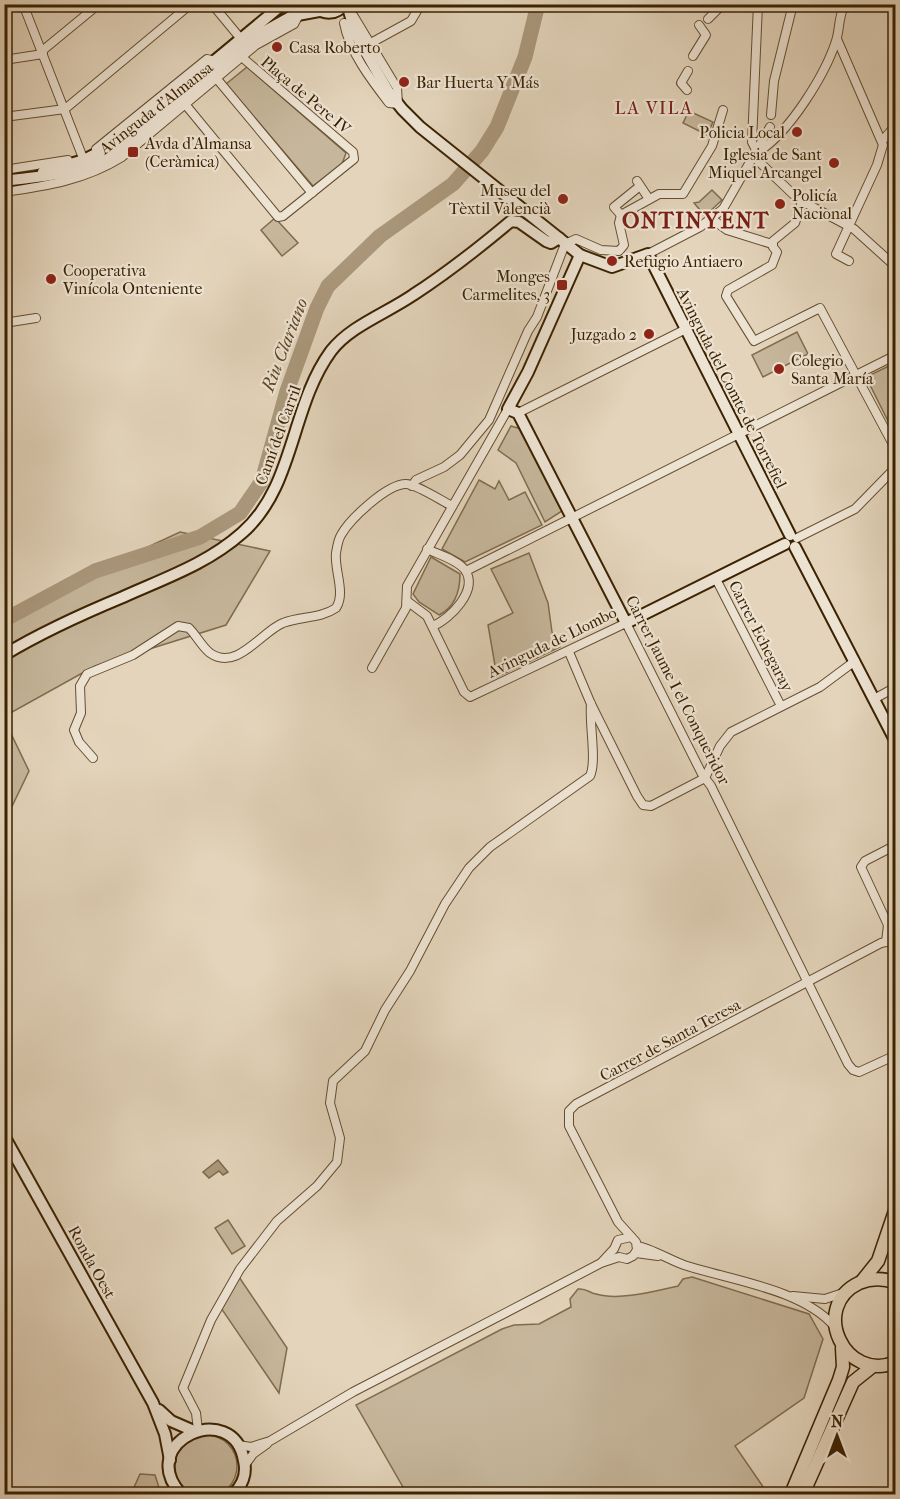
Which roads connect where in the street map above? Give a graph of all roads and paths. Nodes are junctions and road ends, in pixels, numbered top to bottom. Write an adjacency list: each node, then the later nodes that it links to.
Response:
1 (23, 4): 22 (street)
2 (191, 4): 32 (street)
3 (212, 4): 19 (street)
4 (283, 4): 19 (street, Avinguda d'Almansa)
5 (347, 4): 14 (street); 18 (street); 21 (street)
6 (421, 4): 21 (street)
7 (758, 4): 39 (street)
8 (793, 4): 34 (street)
9 (845, 4): 20 (street)
10 (99, 5): 22 (street)
11 (720, 5): 15 (street)
12 (316, 8): 13 (street, Avinguda d'Almansa); 14 (street, Avinguda d'Almansa)
13 (300, 13): 23 (street, Avinguda d'Almansa); 23 (street, Avinguda d'Almansa)
14 (332, 13): 16 (street)
15 (708, 19)
16 (344, 23): 18 (street); 31 (street)
17 (699, 25): 24 (street)
18 (356, 35): 31 (street)
19 (241, 39): 26 (street, Avinguda d'Almansa)
20 (837, 39): 38 (street); 39 (street)
21 (369, 44): 31 (street)
22 (43, 53): 25 (street); 32 (street)
23 (239, 55): 28 (street, Avinguda d'Almansa); 30 (street, Avinguda d'Almansa); 46 (street, Plaça de Pere IV)
24 (693, 56)
25 (4, 60)
26 (212, 63): 30 (street); 40 (street, Avinguda d'Almansa)
27 (688, 71): 29 (street)
28 (217, 79): 30 (street, Avinguda d'Almansa); 46 (street)
29 (687, 90)
30 (182, 103): 41 (street, Avinguda d'Almansa); 46 (street)
31 (400, 106): 52 (street)
32 (65, 108): 35 (street); 40 (street)
33 (723, 110): 47 (street)
34 (771, 115)
35 (4, 117)
36 (896, 125): 38 (street)
37 (770, 127): 39 (street)
38 (882, 141): 51 (street)
39 (755, 155): 48 (street); 50 (street)
40 (83, 157): 41 (street); 42 (street, Avinguda d'Almansa); 44 (street, Avinguda d'Almansa)
41 (111, 159): 44 (street, Avinguda d'Almansa); 44 (street, Avinguda d'Almansa)
42 (4, 170)
43 (4, 181): 44 (street, Avinguda d'Almansa)
44 (26, 182): 45 (street, Avinguda d'Almansa)
45 (4, 192)
46 (312, 194)
47 (651, 198): 49 (street); 49 (street)
48 (802, 202): 51 (street); 53 (street)
49 (621, 215): 52 (street)
50 (712, 219): 53 (street); 55 (street)
51 (848, 225): 56 (street); 57 (street)
52 (562, 241): 54 (street); 67 (street); 78 (street, Camí del Carril)
53 (775, 248): 62 (street)
54 (580, 255): 55 (street); 63 (street)
55 (648, 255): 60 (street, Avinguda del Comte de Torrefiel)
56 (849, 261)
57 (896, 267)
58 (36, 318): 59 (street)
59 (4, 323)
60 (686, 329): 63 (street); 64 (street, Avinguda del Comte de Torrefiel)
61 (896, 355): 62 (street)
62 (854, 375): 64 (street); 65 (street)
63 (513, 411): 68 (street); 69 (street, Carrer Jaume I el Conqueridor)
64 (739, 432): 69 (street); 70 (street, Avinguda del Comte de Torrefiel)
65 (896, 450)
66 (896, 467): 70 (street)
67 (412, 486): 68 (street); 86 (street)
68 (452, 506): 71 (street)
69 (572, 517): 72 (street); 75 (street, Carrer Jaume I el Conqueridor)
70 (792, 541): 73 (street, Avinguda de Llombo); 79 (street, Avinguda del Comte de Torrefiel)
71 (427, 549): 72 (street); 74 (street)
72 (466, 572): 76 (street)
73 (716, 579): 75 (street, Avinguda de Llombo); 84 (street, Carrer Echegaray)
74 (407, 601): 76 (street, Avinguda de Llombo); 80 (street)
75 (626, 623): 77 (street, Avinguda de Llombo); 87 (street, Carrer Jaume I el Conqueridor)
76 (433, 626): 77 (street, Avinguda de Llombo)
77 (569, 652): 83 (street)
78 (4, 655)
79 (855, 661): 82 (street, Avinguda del Comte de Torrefiel); 84 (street)
80 (372, 668)
81 (896, 687): 82 (street)
82 (874, 699): 85 (street, Avinguda del Comte de Torrefiel)
83 (591, 704): 87 (street); 113 (street)
84 (781, 706): 87 (street)
85 (896, 742)
86 (93, 758)
87 (705, 778): 91 (street, Carrer Jaume I el Conqueridor)
88 (896, 845): 90 (street)
89 (896, 940): 90 (street, Carrer de Santa Teresa)
90 (886, 942): 91 (street, Carrer de Santa Teresa)
91 (808, 983): 92 (street, Carrer Jaume I el Conqueridor); 95 (street, Carrer de Santa Teresa)
92 (896, 1055)
93 (4, 1136): 112 (street, Ronda Oest)
94 (896, 1208): 104 (main road)
95 (618, 1222): 96 (street, Carrer de Santa Teresa); 97 (street, Carrer de Santa Teresa)
96 (631, 1238): 97 (street); 100 (street)
97 (618, 1240): 99 (street)
98 (896, 1242): 103 (main road)
99 (614, 1249): 101 (street); 102 (street)
100 (636, 1250): 101 (street); 107 (street)
101 (619, 1257): 102 (street)
102 (602, 1263): 114 (street)
103 (896, 1269)
104 (862, 1281): 105 (main road); 106 (main road)
105 (896, 1283)
106 (846, 1292): 107 (street); 108 (main road)
107 (785, 1295): 108 (street)
108 (834, 1326): 109 (main road)
109 (842, 1348): 111 (main road); 120 (main road)
110 (896, 1362): 111 (main road)
111 (873, 1366): 121 (main road)
112 (153, 1403): 113 (street, Ronda Oest); 116 (street, Ronda Oest)
113 (196, 1431): 115 (street, Ronda Oest); 116 (street)
114 (270, 1441): 115 (street); 117 (street)
115 (238, 1445): 117 (street)
116 (170, 1460): 118 (street, Ronda Oest)
117 (245, 1465): 119 (street)
118 (181, 1494)
119 (233, 1494)
120 (791, 1494)
121 (803, 1494)

